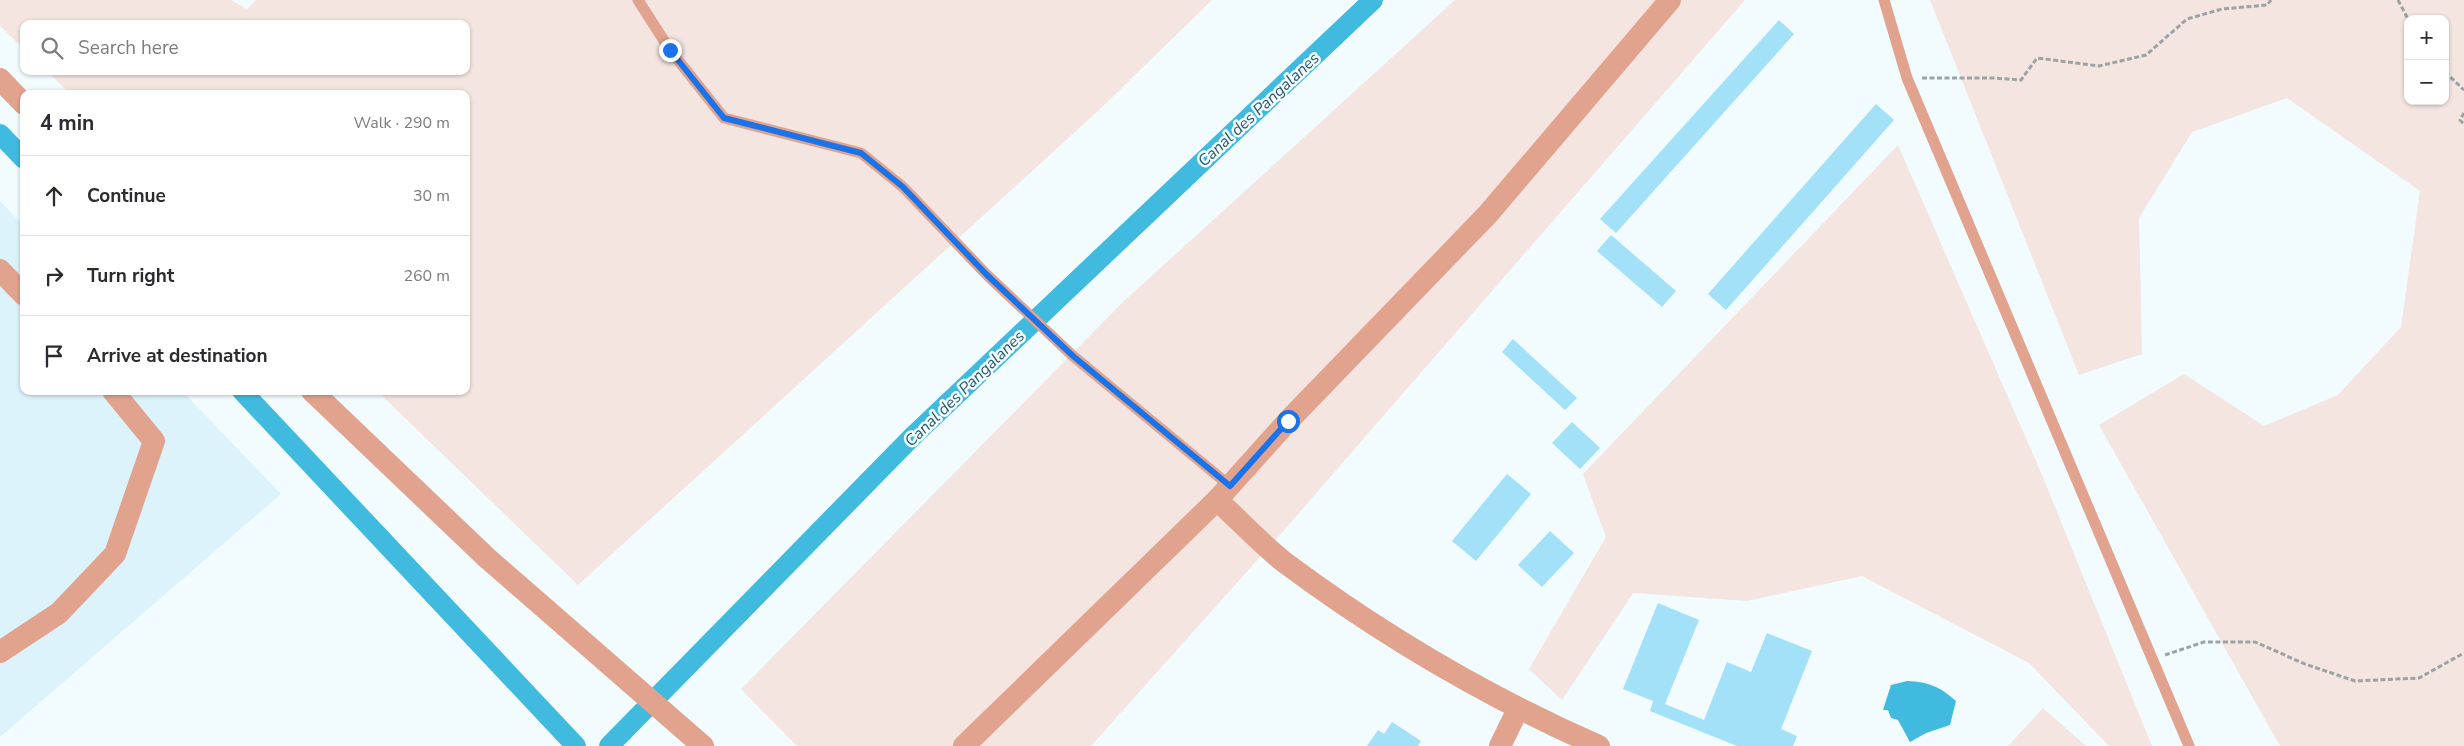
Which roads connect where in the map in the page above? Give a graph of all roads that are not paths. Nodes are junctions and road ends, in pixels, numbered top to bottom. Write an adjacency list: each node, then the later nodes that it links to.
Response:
1 (638, 0): 10 (lane)
2 (1670, 0): 10 (street)
3 (1884, 0): 17 (lane)
4 (0, 79): 5 (street)
5 (20, 100)
6 (0, 270): 7 (street)
7 (20, 291)
8 (116, 395): 11 (street)
9 (316, 395): 13 (street)
10 (1223, 493): 12 (street); 14 (street)
11 (0, 652)
12 (1518, 708): 15 (street); 16 (street)
13 (703, 746)
14 (964, 746)
15 (1500, 746)
16 (1599, 746)
17 (2189, 746)

